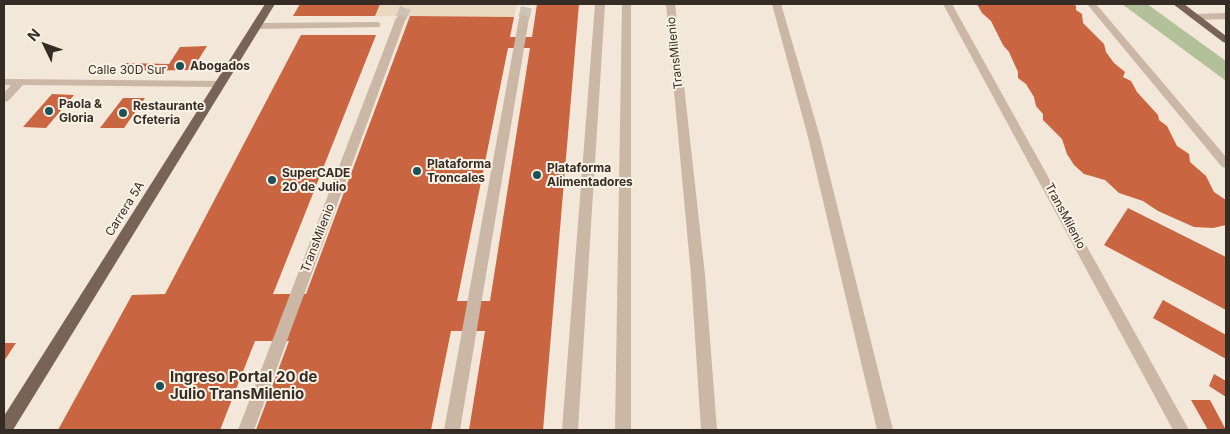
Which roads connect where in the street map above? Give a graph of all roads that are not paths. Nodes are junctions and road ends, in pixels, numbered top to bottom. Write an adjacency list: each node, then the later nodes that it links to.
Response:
1 (270, 4): 14 (main road, Carrera 5A)
2 (600, 4): 24 (street)
3 (626, 4): 25 (street)
4 (670, 4): 26 (street, TransMilenio)
5 (776, 4): 27 (street)
6 (947, 4): 28 (street, TransMilenio)
7 (1091, 4): 20 (street)
8 (1178, 4): 10 (main road)
9 (1226, 16): 10 (street)
10 (1195, 17): 15 (main road)
11 (402, 18): 22 (street, TransMilenio)
12 (524, 18): 23 (street)
13 (377, 25): 14 (street)
14 (256, 26): 18 (main road, Carrera 5A)
15 (1226, 40)
16 (4, 82): 17 (street, Calle 30D Sur)
17 (20, 82): 18 (street, Calle 30D Sur); 19 (street)
18 (220, 84): 21 (main road, Carrera 5A)
19 (4, 99)
20 (1226, 164)
21 (4, 430)
22 (246, 430)
23 (452, 430)
24 (570, 430)
25 (622, 430)
26 (710, 430)
27 (885, 430)
28 (1181, 430)

